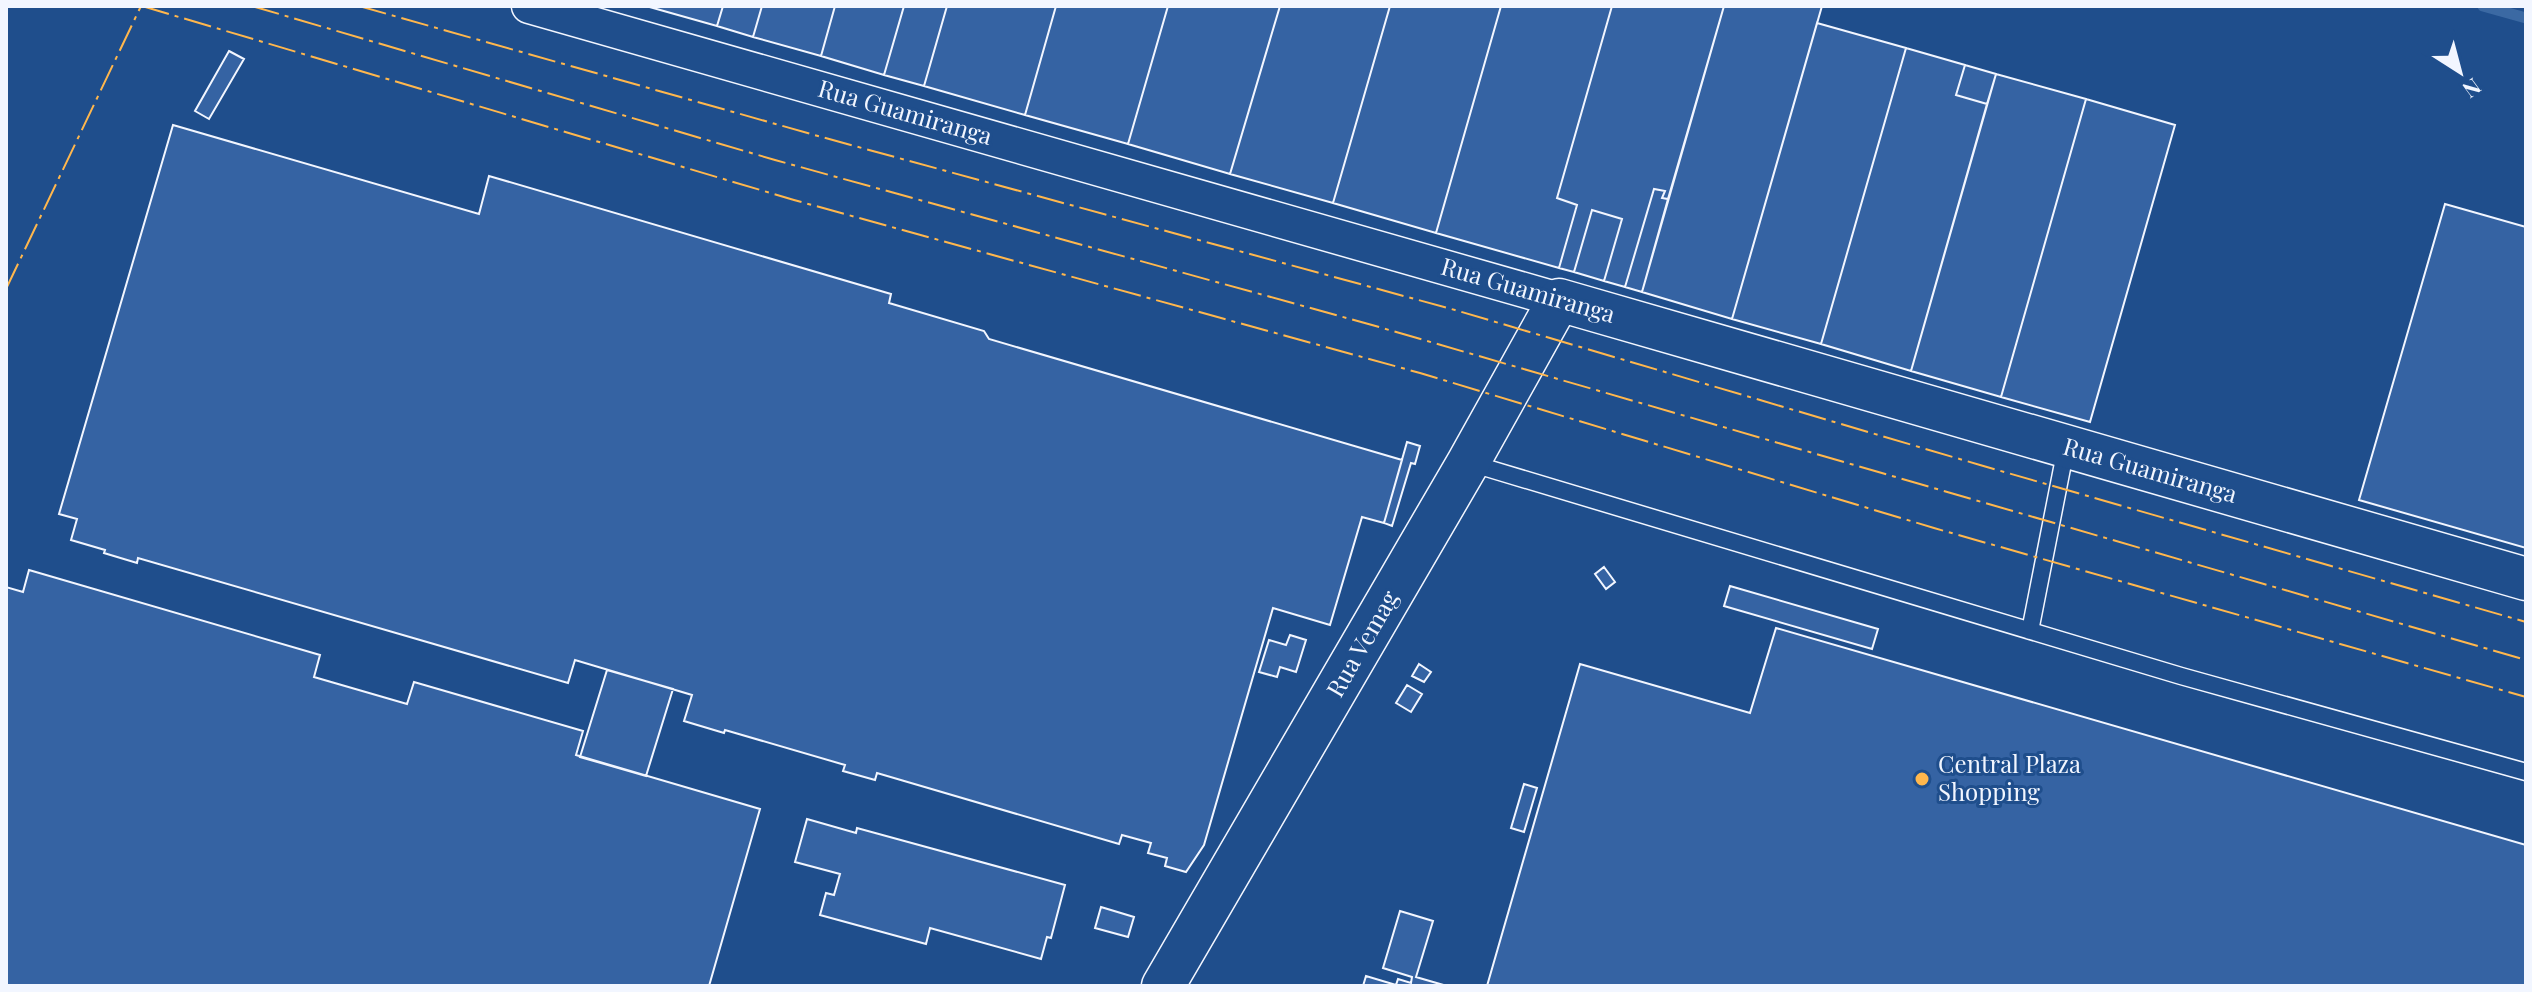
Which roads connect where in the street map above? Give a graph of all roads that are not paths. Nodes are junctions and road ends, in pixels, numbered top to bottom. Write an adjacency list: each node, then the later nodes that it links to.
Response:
1 (529, 6): 2 (street, Rua Guamiranga)
2 (1559, 300): 3 (street, Rua Guamiranga); 4 (street, Rua Vemag)
3 (2067, 447): 5 (street, Rua Guamiranga); 6 (lane)
4 (1468, 463): 6 (lane); 8 (street, Rua Vemag)
5 (2526, 579)
6 (2030, 631): 7 (lane)
7 (2526, 772)
8 (1163, 986)

